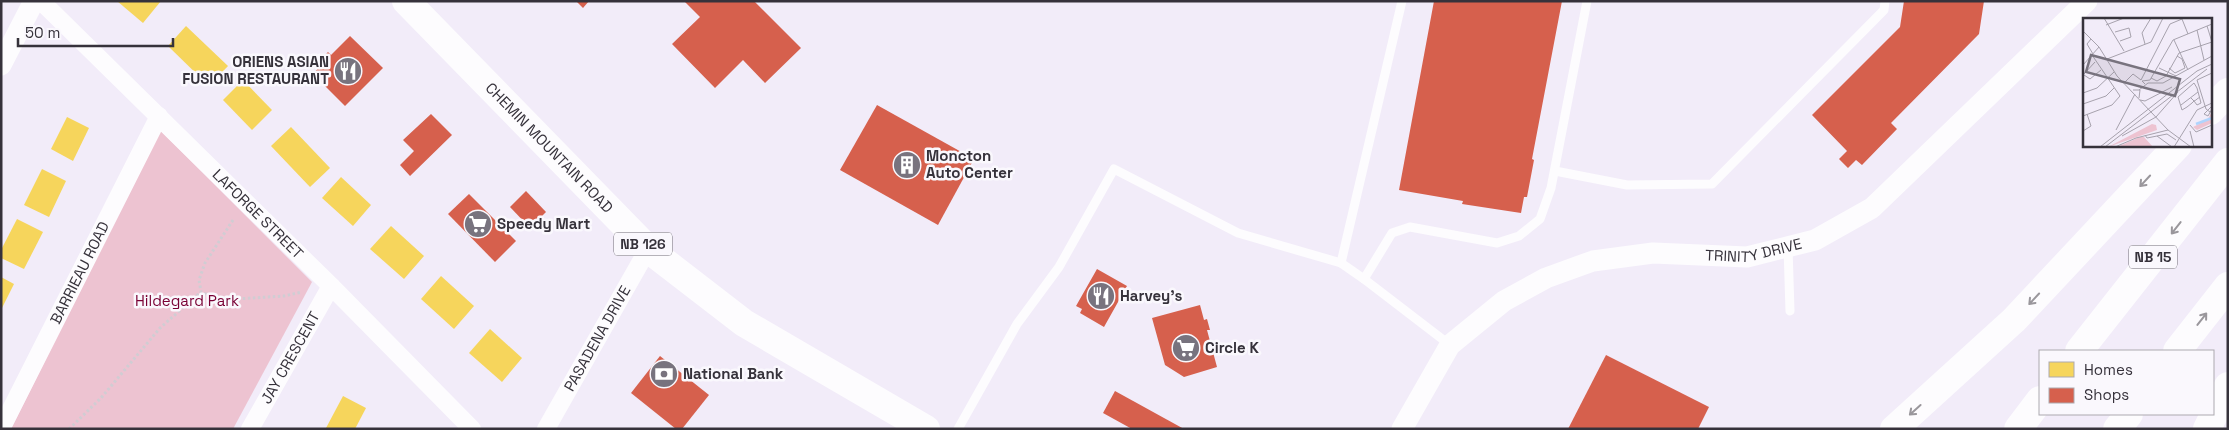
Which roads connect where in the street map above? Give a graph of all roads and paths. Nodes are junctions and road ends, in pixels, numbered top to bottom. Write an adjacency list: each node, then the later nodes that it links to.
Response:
1 (34, 1): 8 (street)
2 (41, 1): 11 (street, LAFORGE STREET)
3 (1402, 1): 18 (lane)
4 (1587, 1): 14 (lane)
5 (1885, 1): 14 (lane)
6 (2087, 1): 16 (street, TRINITY DRIVE)
7 (410, 2): 17 (main road, CHEMIN MOUNTAIN ROAD / NB 126)
8 (1, 65)
9 (2228, 92): 10 (main road)
10 (2212, 109)
11 (158, 116): 20 (street, LAFORGE STREET); 33 (street, BARRIEAU ROAD)
12 (2177, 146): 41 (main road, one-way to 41)
13 (2228, 162): 26 (main road, NB 15, one-way to 26)
14 (1555, 171): 19 (lane)
15 (233, 220): 22 (path)
16 (1788, 247): 24 (lane); 25 (street, TRINITY DRIVE)
17 (648, 249): 37 (street, PASADENA DRIVE); 38 (main road, CHEMIN MOUNTAIN ROAD / NB 126)
18 (1341, 263): 19 (lane); 39 (lane)
19 (1364, 279): 25 (lane)
20 (331, 286): 35 (street, JAY CRESCENT); 36 (street, LAFORGE STREET)
21 (2228, 286): 27 (main road, one-way to 21)
22 (201, 292): 23 (path); 34 (path)
23 (302, 292)
24 (1790, 310)
25 (1450, 345): 40 (street, TRINITY DRIVE)
26 (2080, 350)
27 (2178, 350)
28 (2228, 386): 32 (main road)
29 (2039, 401): 42 (main road)
30 (2128, 415): 43 (main road)
31 (2214, 415): 44 (main road)
32 (2214, 415)
33 (1, 428)
34 (69, 429)
35 (250, 429)
36 (472, 429)
37 (546, 429)
38 (926, 429)
39 (958, 429)
40 (1402, 429)
41 (1894, 429)
42 (2018, 429)
43 (2117, 429)
44 (2207, 429)

